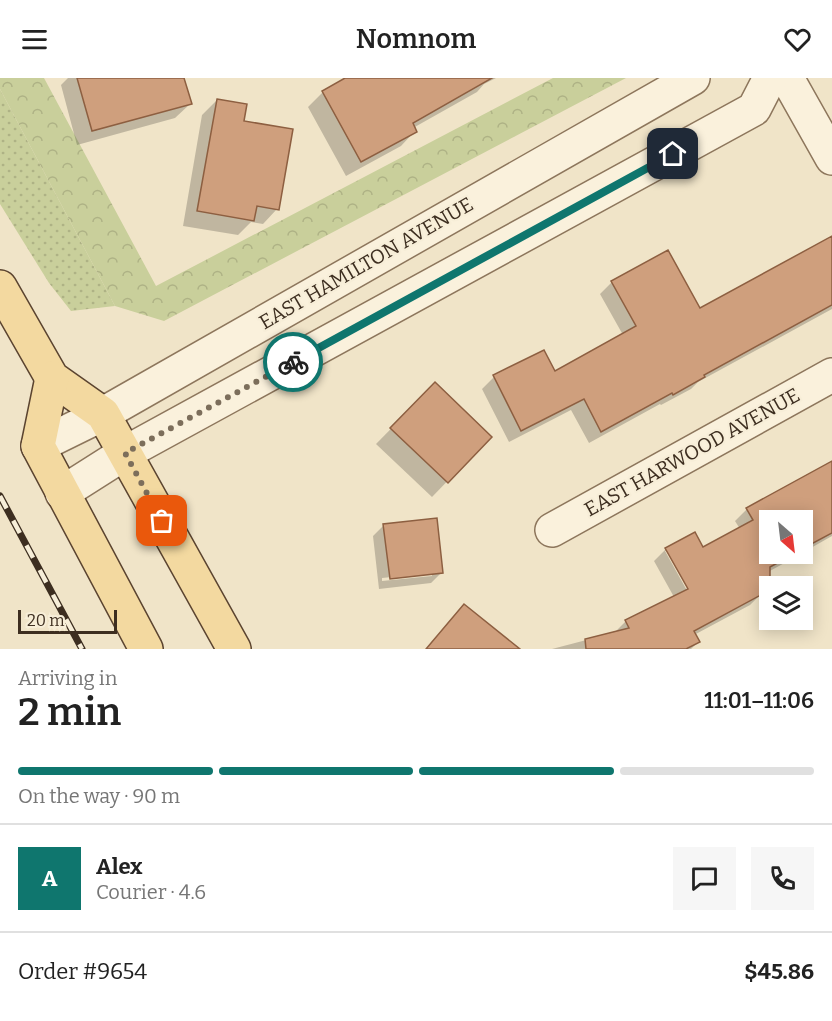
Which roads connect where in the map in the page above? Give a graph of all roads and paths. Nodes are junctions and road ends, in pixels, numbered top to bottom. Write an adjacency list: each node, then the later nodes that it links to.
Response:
1 (693, 78): 8 (street, EAST HAMILTON AVENUE)
2 (770, 78): 10 (street)
3 (787, 78): 4 (street)
4 (832, 158)
5 (0, 287): 7 (main road)
6 (832, 375): 12 (street, EAST HARWOOD AVENUE)
7 (52, 378): 8 (main road); 9 (main road)
8 (102, 414): 9 (street, EAST HAMILTON AVENUE); 10 (main road)
9 (38, 446): 11 (main road)
10 (125, 453): 11 (street); 14 (main road)
11 (62, 493): 13 (main road)
12 (552, 530)
13 (146, 649)
14 (234, 649)

